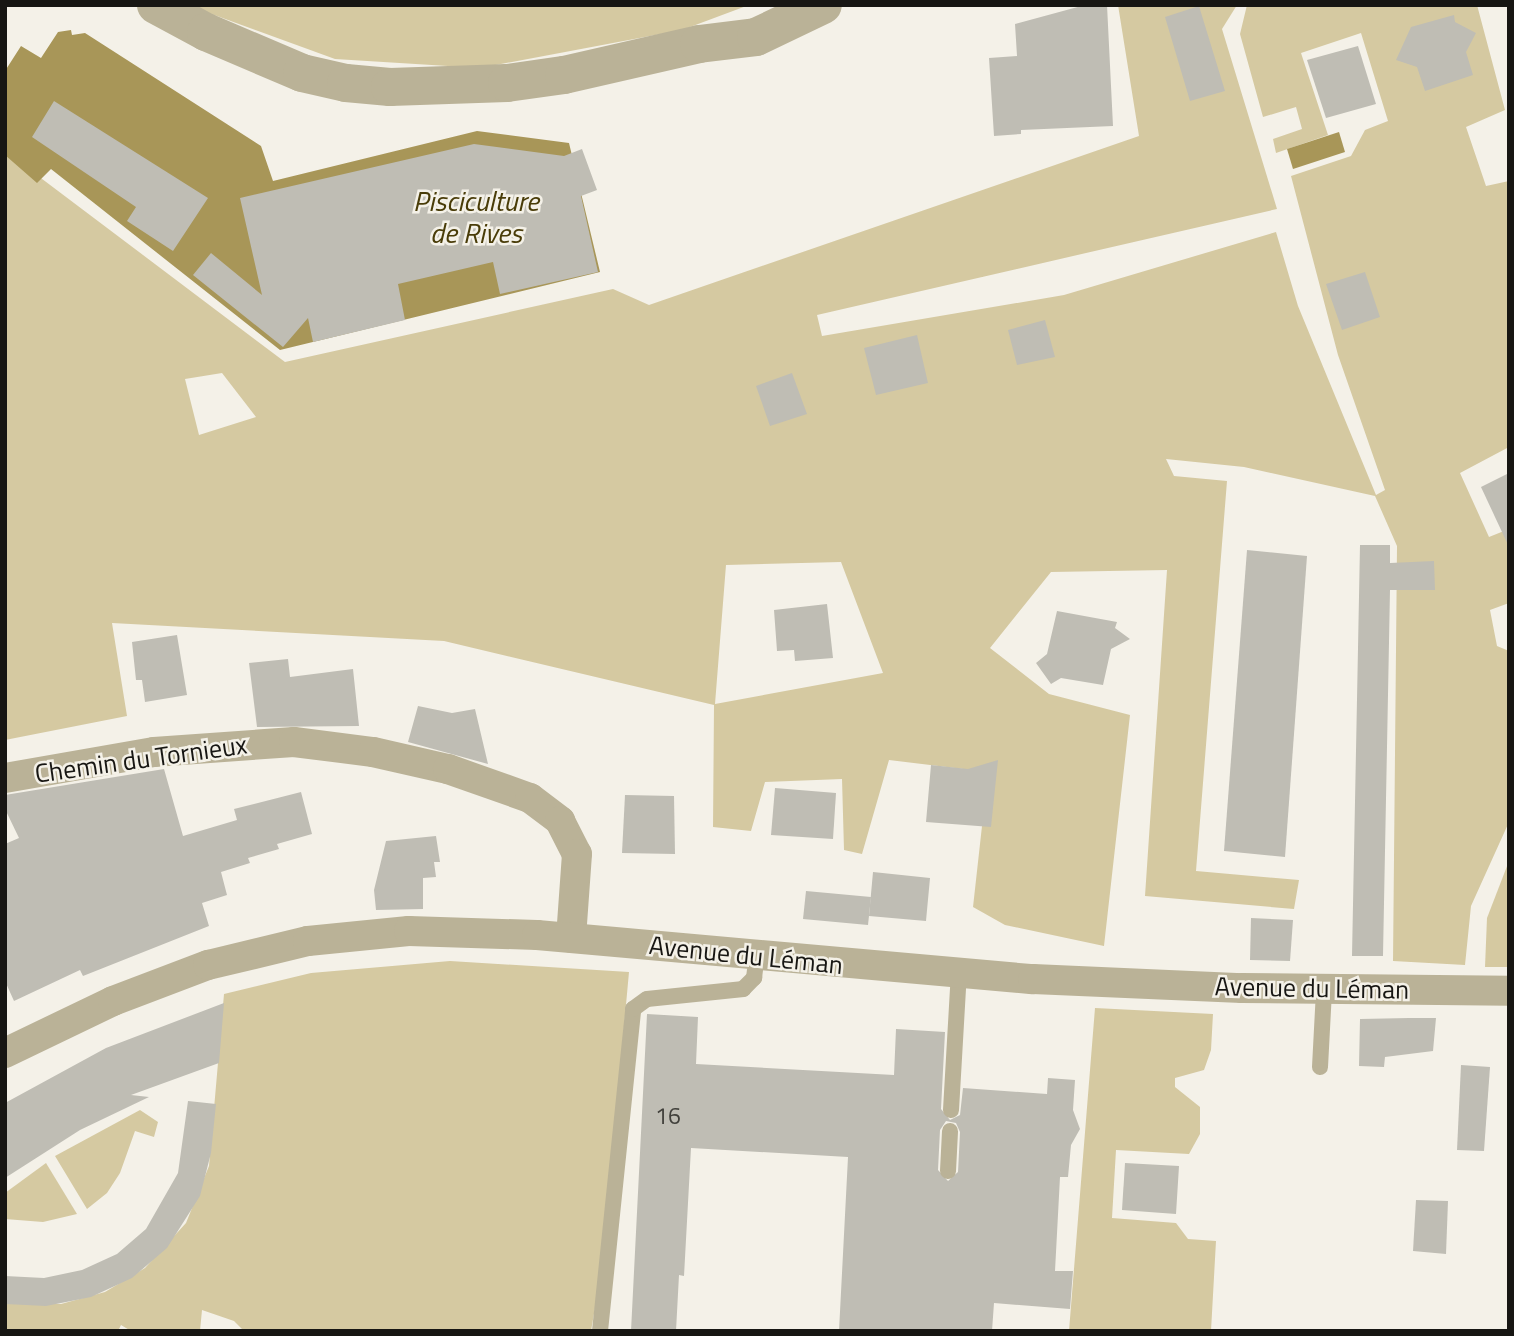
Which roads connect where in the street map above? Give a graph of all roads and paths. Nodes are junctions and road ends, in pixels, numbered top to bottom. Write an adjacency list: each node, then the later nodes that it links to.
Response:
1 (156, 5): 4 (street)
2 (770, 5): 4 (street)
3 (823, 5): 4 (street)
4 (699, 44)
5 (5, 778): 6 (street, Chemin du Tornieux)
6 (571, 938): 7 (street, Avenue du Léman); 11 (street, Avenue du Léman)
7 (758, 953): 8 (street, Avenue du Léman); 16 (lane)
8 (959, 973): 9 (street, Avenue du Léman); 13 (lane)
9 (1324, 990): 10 (street, Avenue du Léman); 12 (lane)
10 (1509, 991)
11 (5, 1053)
12 (1320, 1067)
13 (951, 1110)
14 (950, 1131): 15 (lane)
15 (948, 1171)
16 (600, 1331)

